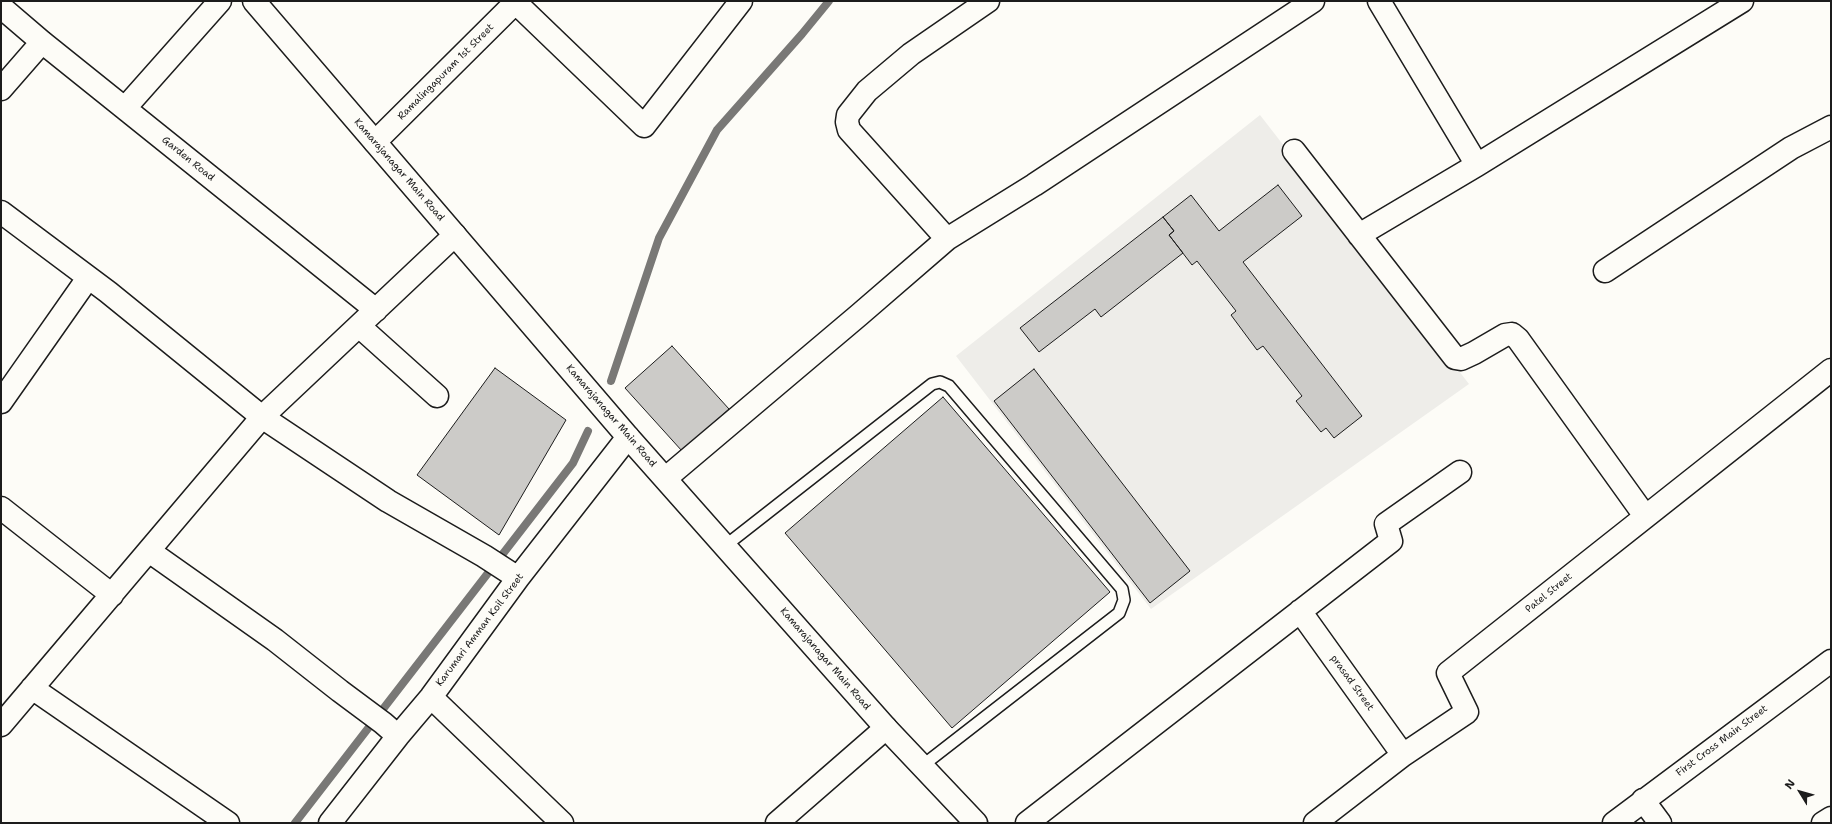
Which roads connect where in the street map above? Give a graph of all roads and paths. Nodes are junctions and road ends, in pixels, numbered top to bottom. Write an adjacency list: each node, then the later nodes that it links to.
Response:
1 (220, 1): 12 (street)
2 (254, 1): 14 (street, Kamarajanagar Main Road)
3 (516, 1): 4 (street); 14 (street, Ramalingapuram 1st Street)
4 (741, 1)
5 (988, 1): 20 (street)
6 (1314, 1): 20 (street)
7 (1379, 1): 16 (street)
8 (1742, 1): 16 (street)
9 (1, 7): 10 (street, Garden Road)
10 (42, 42): 11 (street); 12 (street, Garden Road)
11 (1, 89)
12 (125, 108): 23 (street, Garden Road)
13 (1831, 127): 21 (street)
14 (375, 142): 18 (street, Kamarajanagar Main Road)
15 (1294, 151): 19 (street)
16 (1477, 165): 19 (street)
17 (1, 212): 22 (street)
18 (455, 235): 23 (street); 29 (street, Kamarajanagar Main Road)
19 (1359, 235): 33 (street)
20 (947, 239): 31 (street)
21 (1605, 271)
22 (88, 278): 27 (street); 28 (street)
23 (376, 310): 24 (street)
24 (359, 326): 26 (street); 28 (street)
25 (1831, 370): 33 (street, Patel Street)
26 (437, 396)
27 (1, 402)
28 (262, 417): 35 (street); 36 (street)
29 (628, 436): 31 (street, Kamarajanagar Main Road); 36 (street, Karumari Amman Koil Street)
30 (1460, 472): 38 (street)
31 (666, 478): 34 (street, Kamarajanagar Main Road)
32 (1, 508): 37 (street)
33 (1645, 516): 45 (street, Patel Street)
34 (725, 546): 43 (street, Kamarajanagar Main Road); 46 (lane)
35 (149, 551): 37 (street); 44 (street)
36 (518, 578): 41 (street, Karumari Amman Koil Street)
37 (112, 596): 40 (street)
38 (1300, 611): 45 (street, prasad Street); 54 (street)
39 (1831, 661): 47 (street, First Cross Main Street)
40 (32, 688): 42 (street); 49 (street)
41 (431, 697): 44 (street, Karumari Amman Koil Street); 51 (street)
42 (1, 725)
43 (886, 728): 46 (street, Kamarajanagar Main Road); 52 (street)
44 (398, 736): 50 (street, Karumari Amman Koil Street)
45 (1403, 754): 55 (street, Patel Street)
46 (922, 766): 53 (street, Kamarajanagar Main Road)
47 (1643, 800): 56 (street, First Cross Main Street); 57 (street)
48 (1831, 818): 58 (street)
49 (228, 823)
50 (330, 823)
51 (562, 823)
52 (777, 823)
53 (976, 823)
54 (1027, 823)
55 (1314, 823)
56 (1614, 823)
57 (1660, 823)
58 (1823, 823)

